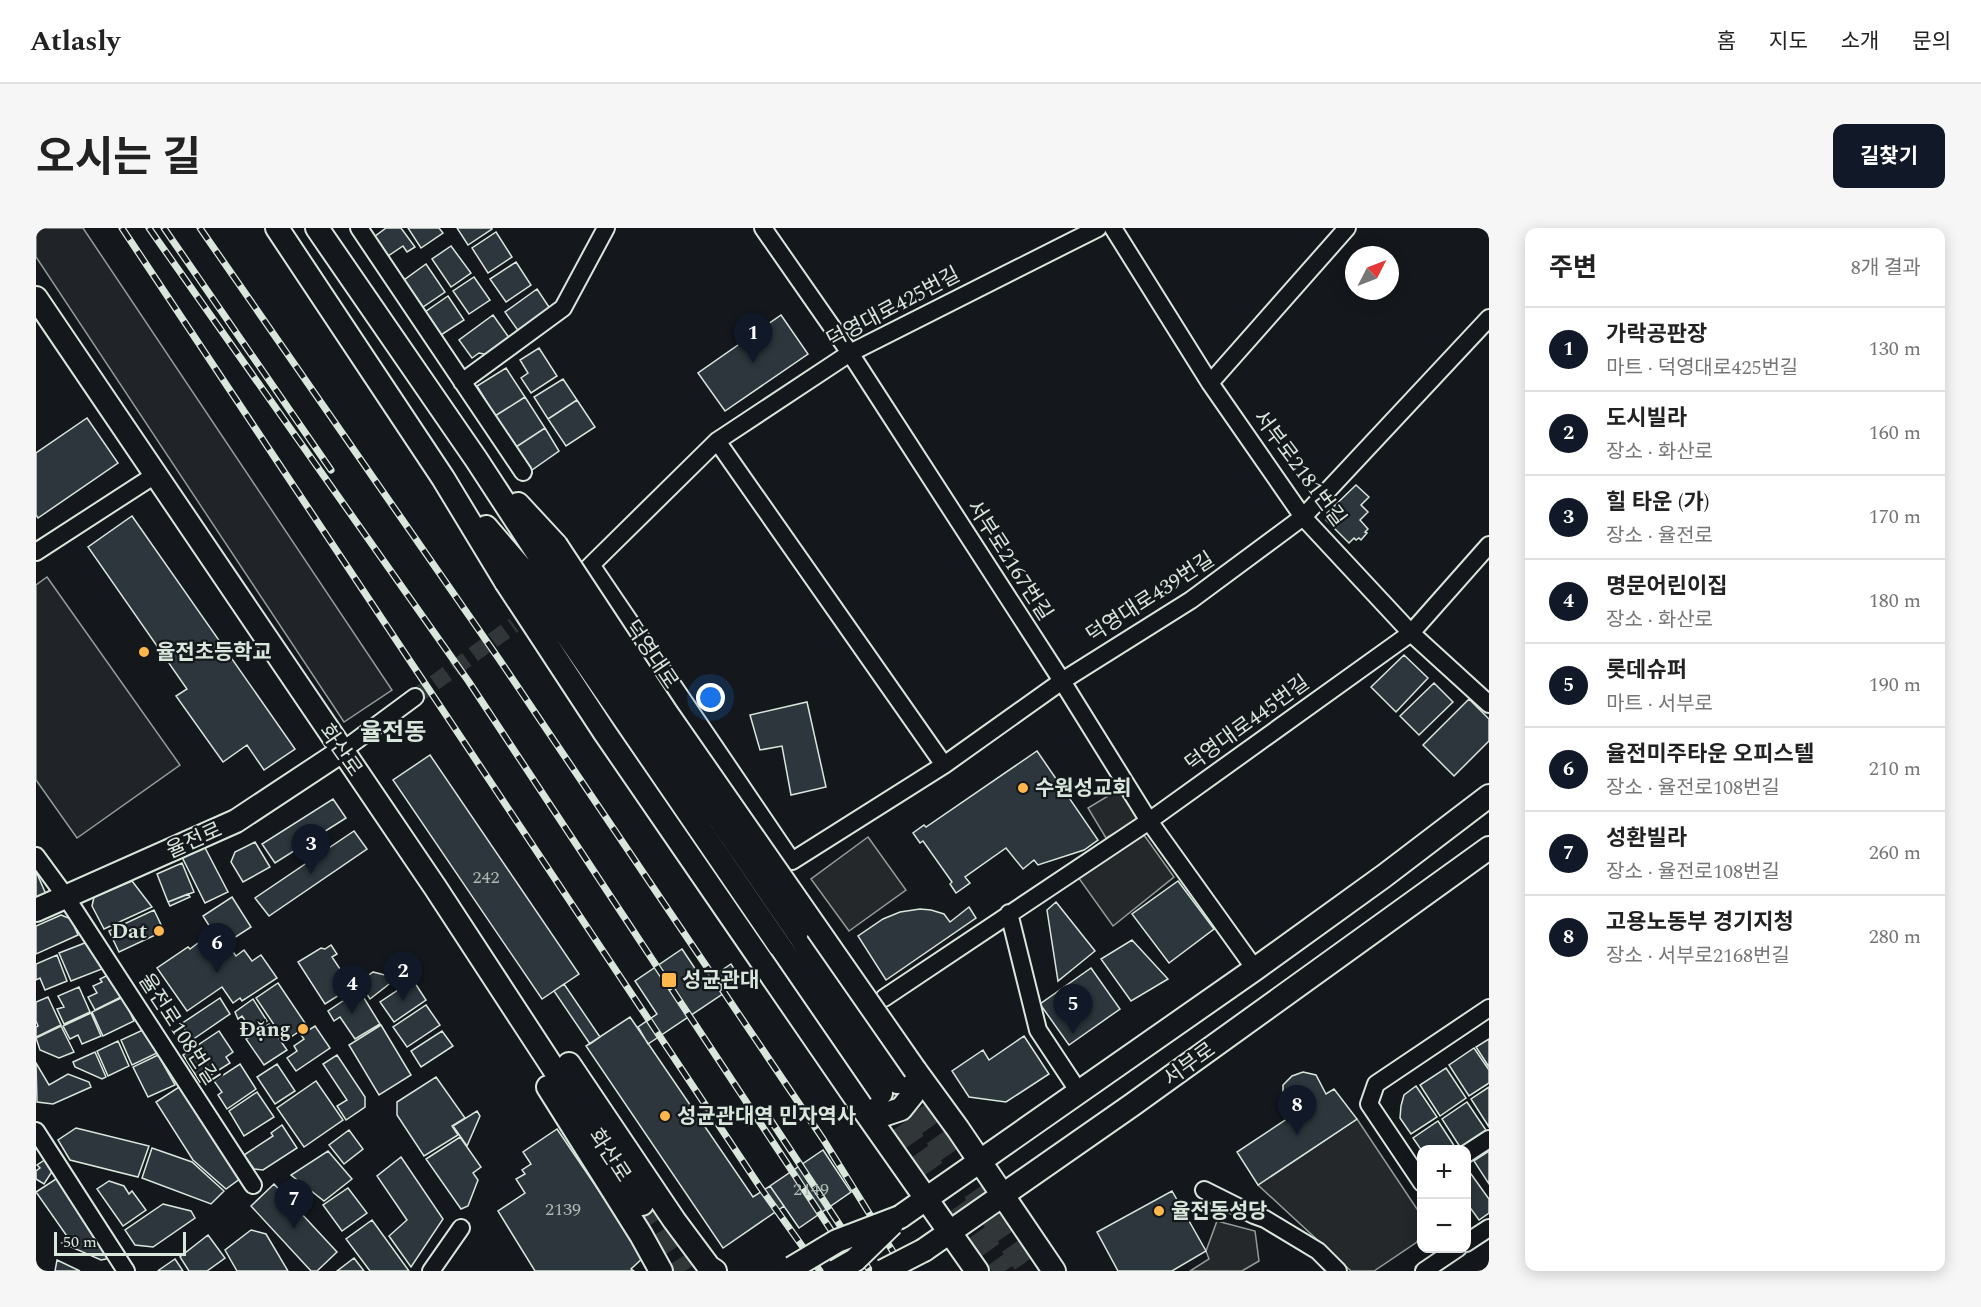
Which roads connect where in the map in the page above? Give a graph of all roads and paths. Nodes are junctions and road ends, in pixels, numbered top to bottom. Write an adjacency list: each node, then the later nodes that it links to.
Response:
1 (277, 228): 20 (street)
2 (317, 228): 20 (street)
3 (359, 228): 12 (street)
4 (606, 228): 12 (street)
5 (763, 228): 11 (street, 서부로2167번길)
6 (1098, 228): 11 (street, 덕영대로425번길)
7 (1113, 228): 13 (street, 서부로2181번길)
8 (1347, 228): 13 (street)
9 (36, 298): 16 (street, 화산로)
10 (1489, 318): 17 (street, 덕영대로439번길)
11 (850, 353): 14 (street, 덕영대로425번길); 24 (street, 서부로2167번길)
12 (462, 382): 15 (street)
13 (1210, 384): 17 (street, 서부로2181번길)
14 (717, 441): 21 (street, 덕영대로425번길); 28 (street)
15 (523, 472)
16 (155, 475): 19 (street); 27 (street, 화산로)
17 (1303, 517): 23 (street, 서부로2181번길); 24 (street, 덕영대로439번길)
18 (1489, 545): 23 (street, 덕영대로445번길)
19 (36, 552)
20 (531, 563): 41 (street, bridge); 41 (street, bridge); 43 (street, bridge)
21 (592, 566): 22 (street, 덕영대로425번길); 33 (street, 덕영대로)
22 (514, 625)
23 (1411, 633): 26 (street, 서부로2181번길); 30 (street, 덕영대로445번길)
24 (1062, 681): 28 (street, 덕영대로439번길); 30 (street, 서부로2167번길)
25 (415, 697): 27 (street)
26 (1489, 704)
27 (342, 751): 34 (street, 화산로); 35 (street, 율전로)
28 (944, 765): 33 (street, 덕영대로439번길)
29 (1489, 796): 38 (street, 서부로)
30 (1149, 821): 37 (street, 덕영대로445번길); 38 (street, 서부로2167번길)
31 (1489, 848): 51 (street, 서부로)
32 (36, 856): 35 (street, 율전로108번길)
33 (792, 861)
34 (435, 887): 53 (street, 화산로); 55 (street); 59 (street)
35 (66, 897): 36 (street, 율전로); 49 (street, 율전로108번길)
36 (36, 910)
37 (1009, 913): 39 (street, 덕영대로445번길); 42 (street)
38 (1255, 969): 42 (street, 서부로)
39 (884, 998)
40 (1489, 1008): 48 (street)
41 (898, 1081): 43 (street); 47 (street)
42 (1079, 1092): 47 (street, 서부로)
43 (861, 1106): 52 (street)
44 (36, 1131): 64 (street)
45 (1489, 1139): 46 (street)
46 (1471, 1151)
47 (980, 1161): 51 (street); 52 (street, 서부로)
48 (1417, 1175)
49 (253, 1185)
50 (1204, 1190): 75 (street)
51 (1003, 1195): 58 (street, 서부로); 74 (street)
52 (926, 1199): 54 (street, 서부로); 58 (street)
53 (642, 1204)
54 (900, 1217): 63 (street, bridge); 68 (street, 서부로, bridge)
55 (674, 1220): 59 (street); 67 (street)
56 (462, 1228): 65 (street)
57 (1489, 1228): 60 (street)
58 (949, 1232): 61 (street, 서부로); 71 (street)
59 (641, 1235): 66 (street)
60 (1471, 1240)
61 (924, 1250): 69 (street, 서부로, bridge); 70 (street, bridge)
62 (1451, 1253): 76 (street)
63 (789, 1269)
64 (126, 1271)
65 (431, 1271)
66 (662, 1271)
67 (715, 1271)
68 (837, 1271)
69 (883, 1271)
70 (902, 1271)
71 (976, 1271)
72 (1030, 1271): 73 (street)
73 (1038, 1271)
74 (1054, 1271)
75 (1338, 1271)
76 (1424, 1271)

